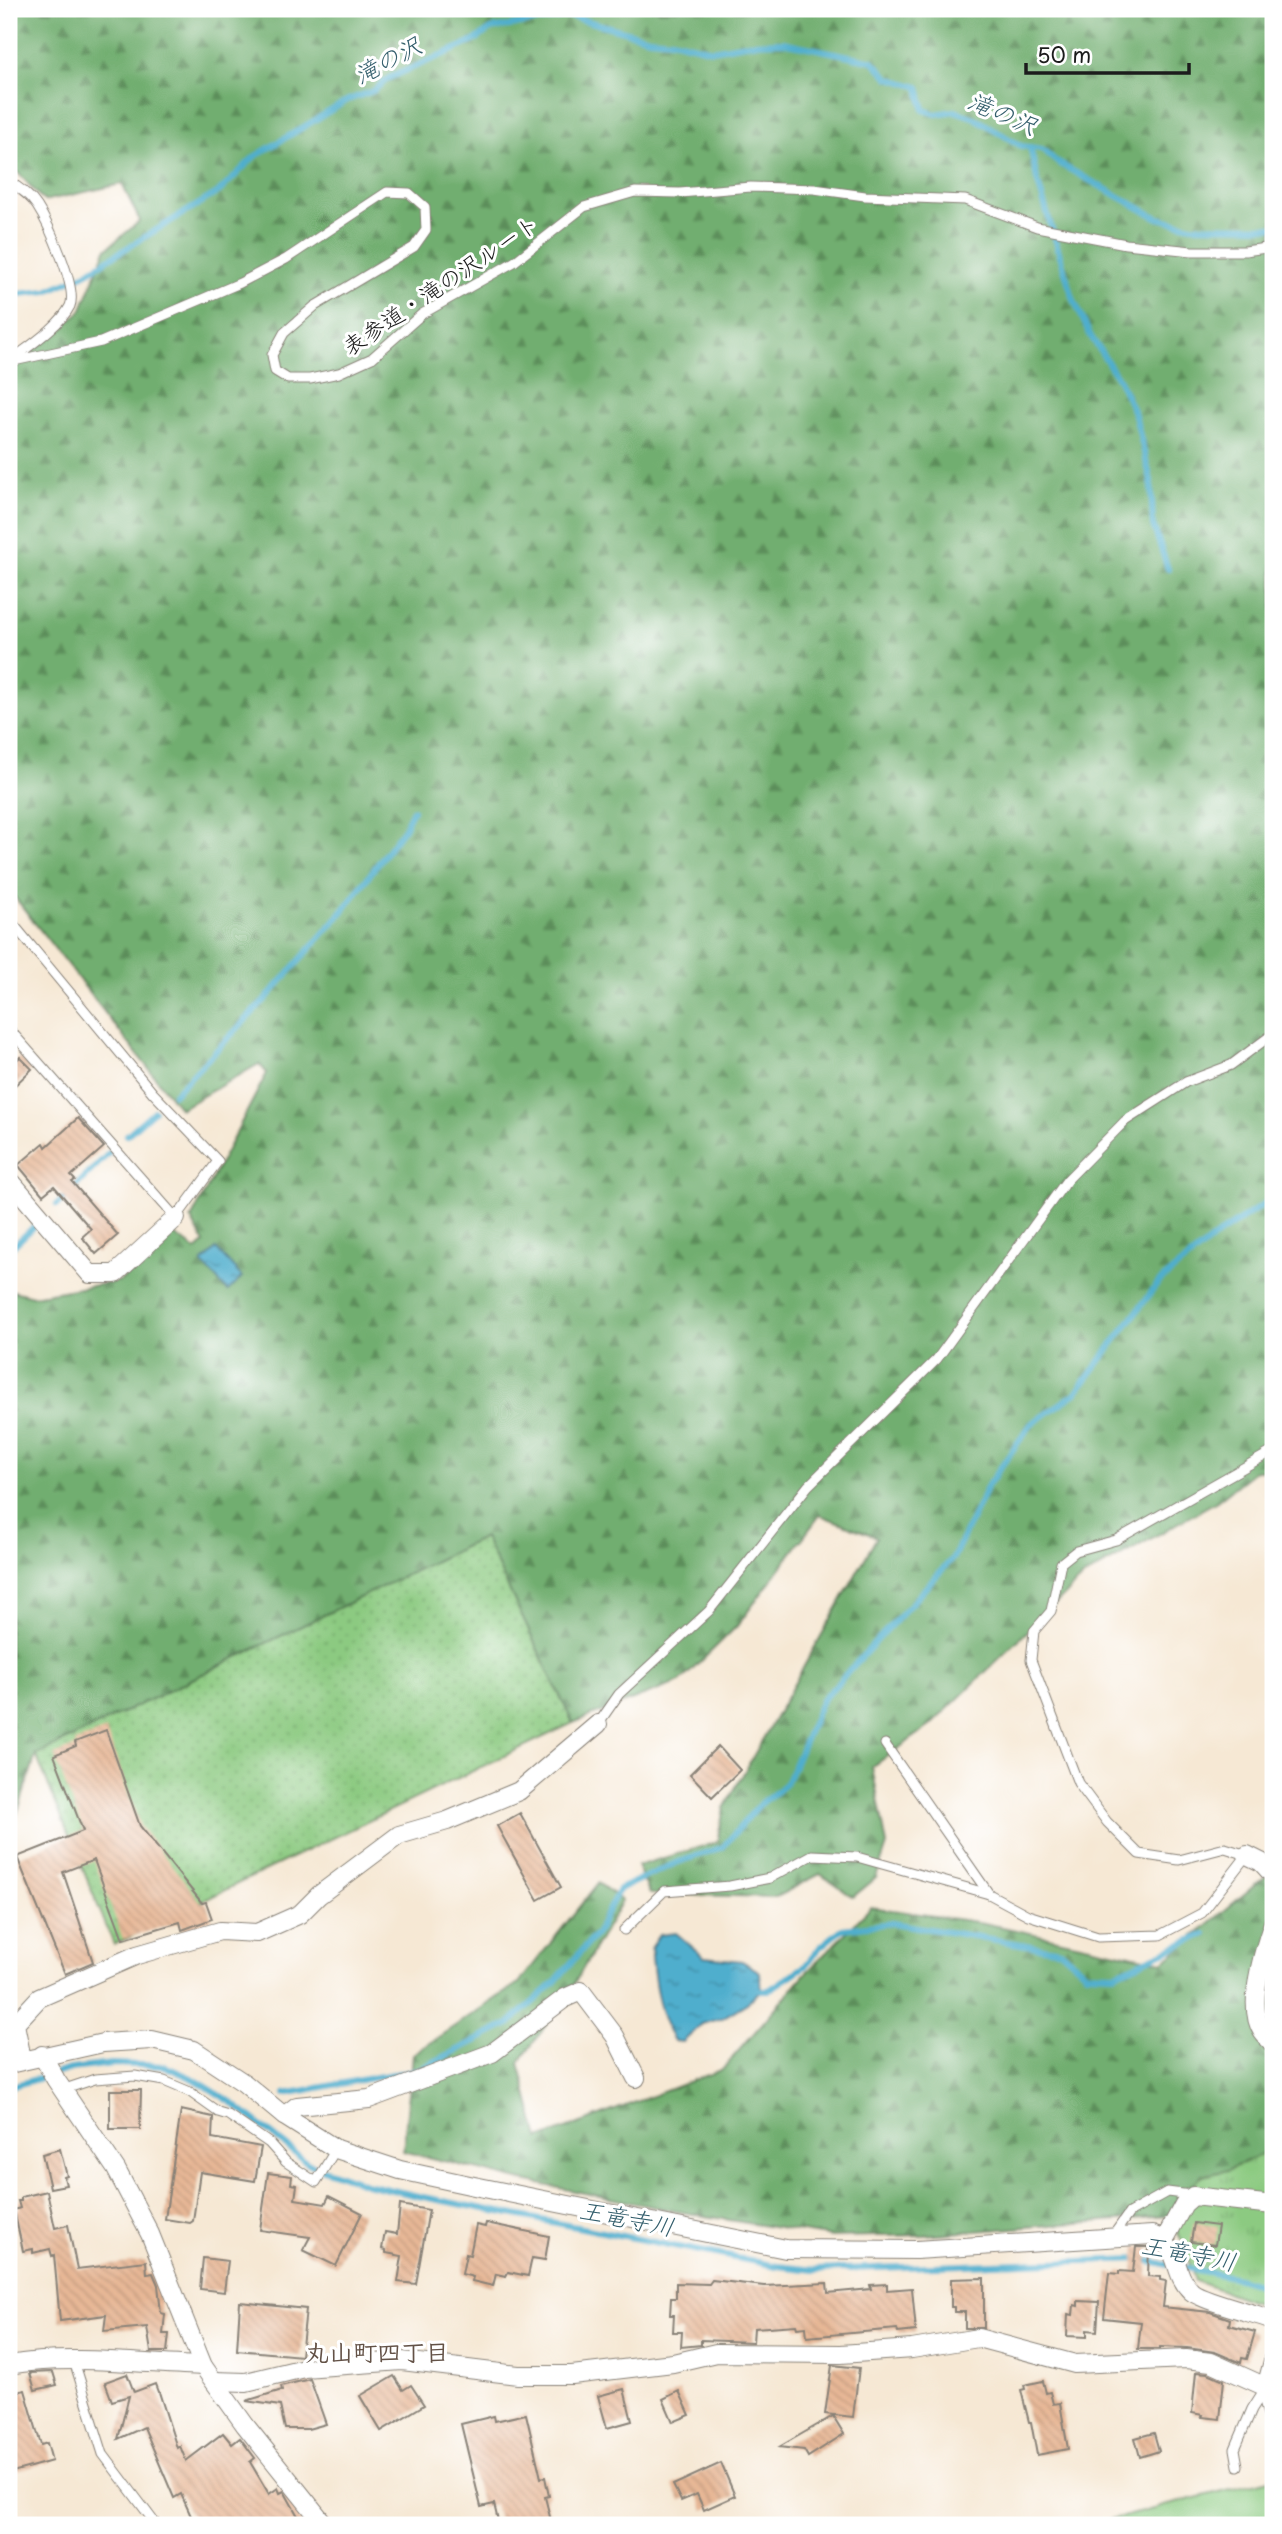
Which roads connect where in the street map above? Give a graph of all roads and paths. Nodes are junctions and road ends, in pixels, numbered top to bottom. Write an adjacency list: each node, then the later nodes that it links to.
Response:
1 (9, 181): 3 (lane)
2 (1273, 247): 3 (lane, 表参道・滝の沢ルート)
3 (9, 362)
4 (9, 919): 8 (lane)
5 (9, 1029): 8 (lane)
6 (1273, 1034): 10 (lane)
7 (9, 1179): 8 (street)
8 (176, 1218)
9 (1273, 1451): 12 (lane)
10 (598, 1724): 17 (street)
11 (885, 1744): 14 (lane)
12 (1247, 1855): 13 (street); 14 (lane)
13 (1273, 1875)
14 (989, 1894): 16 (lane)
15 (1273, 1923): 18 (street)
16 (624, 1930)
17 (13, 2039): 20 (street)
18 (1273, 2044)
19 (44, 2059): 20 (street); 22 (street); 23 (street)
20 (15, 2061)
21 (636, 2078): 23 (street)
22 (59, 2085): 24 (lane); 33 (street)
23 (284, 2116): 24 (street)
24 (332, 2155): 27 (street)
25 (1193, 2196): 26 (street); 27 (lane); 28 (street)
26 (1273, 2205)
27 (1112, 2237): 28 (street)
28 (1168, 2243): 29 (street)
29 (1273, 2320)
30 (74, 2361): 32 (street); 33 (street); 37 (lane)
31 (1273, 2361): 34 (street)
32 (9, 2365)
33 (209, 2373): 34 (street); 38 (street)
34 (1266, 2387): 35 (lane); 36 (lane)
35 (1273, 2432)
36 (1238, 2466)
37 (154, 2524)
38 (325, 2525)

